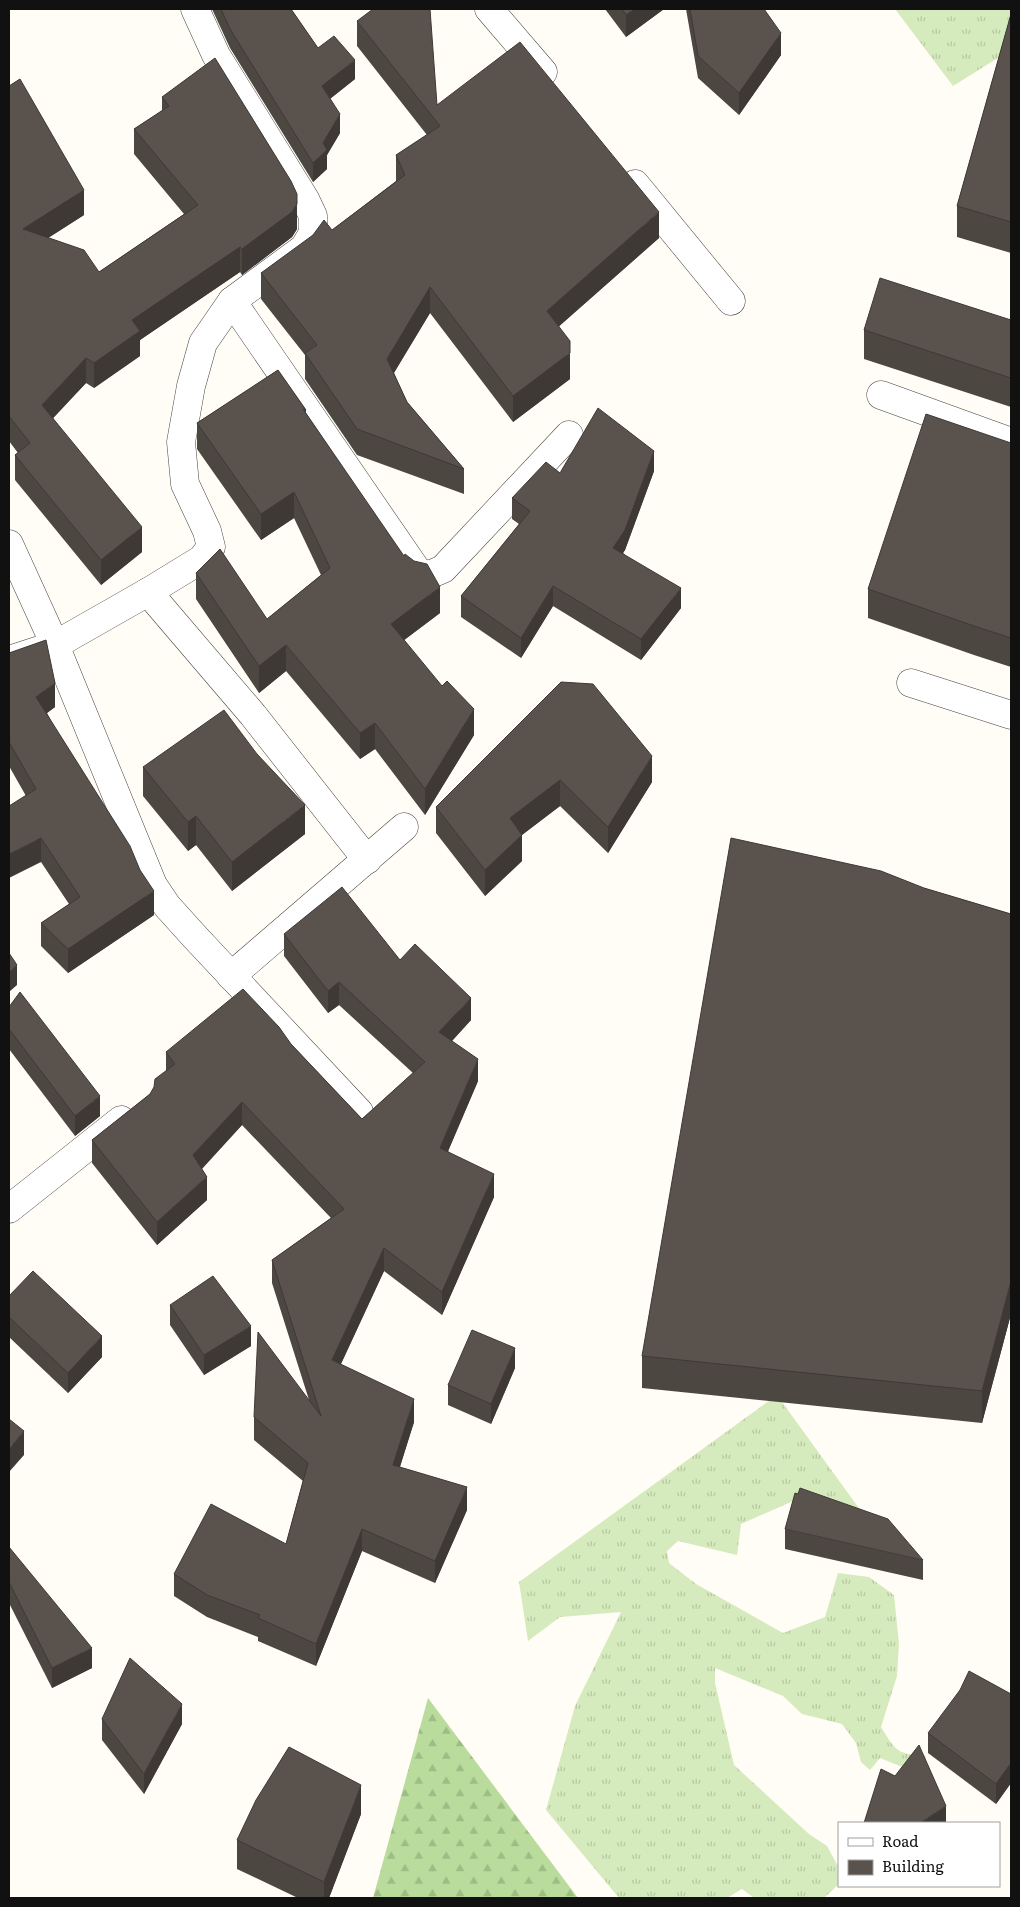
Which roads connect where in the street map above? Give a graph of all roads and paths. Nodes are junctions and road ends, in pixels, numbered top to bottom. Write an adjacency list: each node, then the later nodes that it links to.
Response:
1 (194, 9): 5 (street)
2 (489, 9): 3 (street)
3 (561, 93)
4 (617, 162): 6 (street)
5 (232, 301): 8 (street); 11 (street)
6 (731, 302)
7 (880, 395): 9 (street)
8 (569, 435)
9 (1011, 442)
10 (9, 544): 12 (street)
11 (148, 592): 12 (street); 17 (street)
12 (55, 645): 13 (street); 18 (street)
13 (9, 660)
14 (911, 683): 15 (street)
15 (1011, 715)
16 (404, 827): 17 (street)
17 (367, 860): 18 (street)
18 (231, 976): 20 (street)
19 (140, 1104): 21 (street)
20 (359, 1112)
21 (9, 1209)

